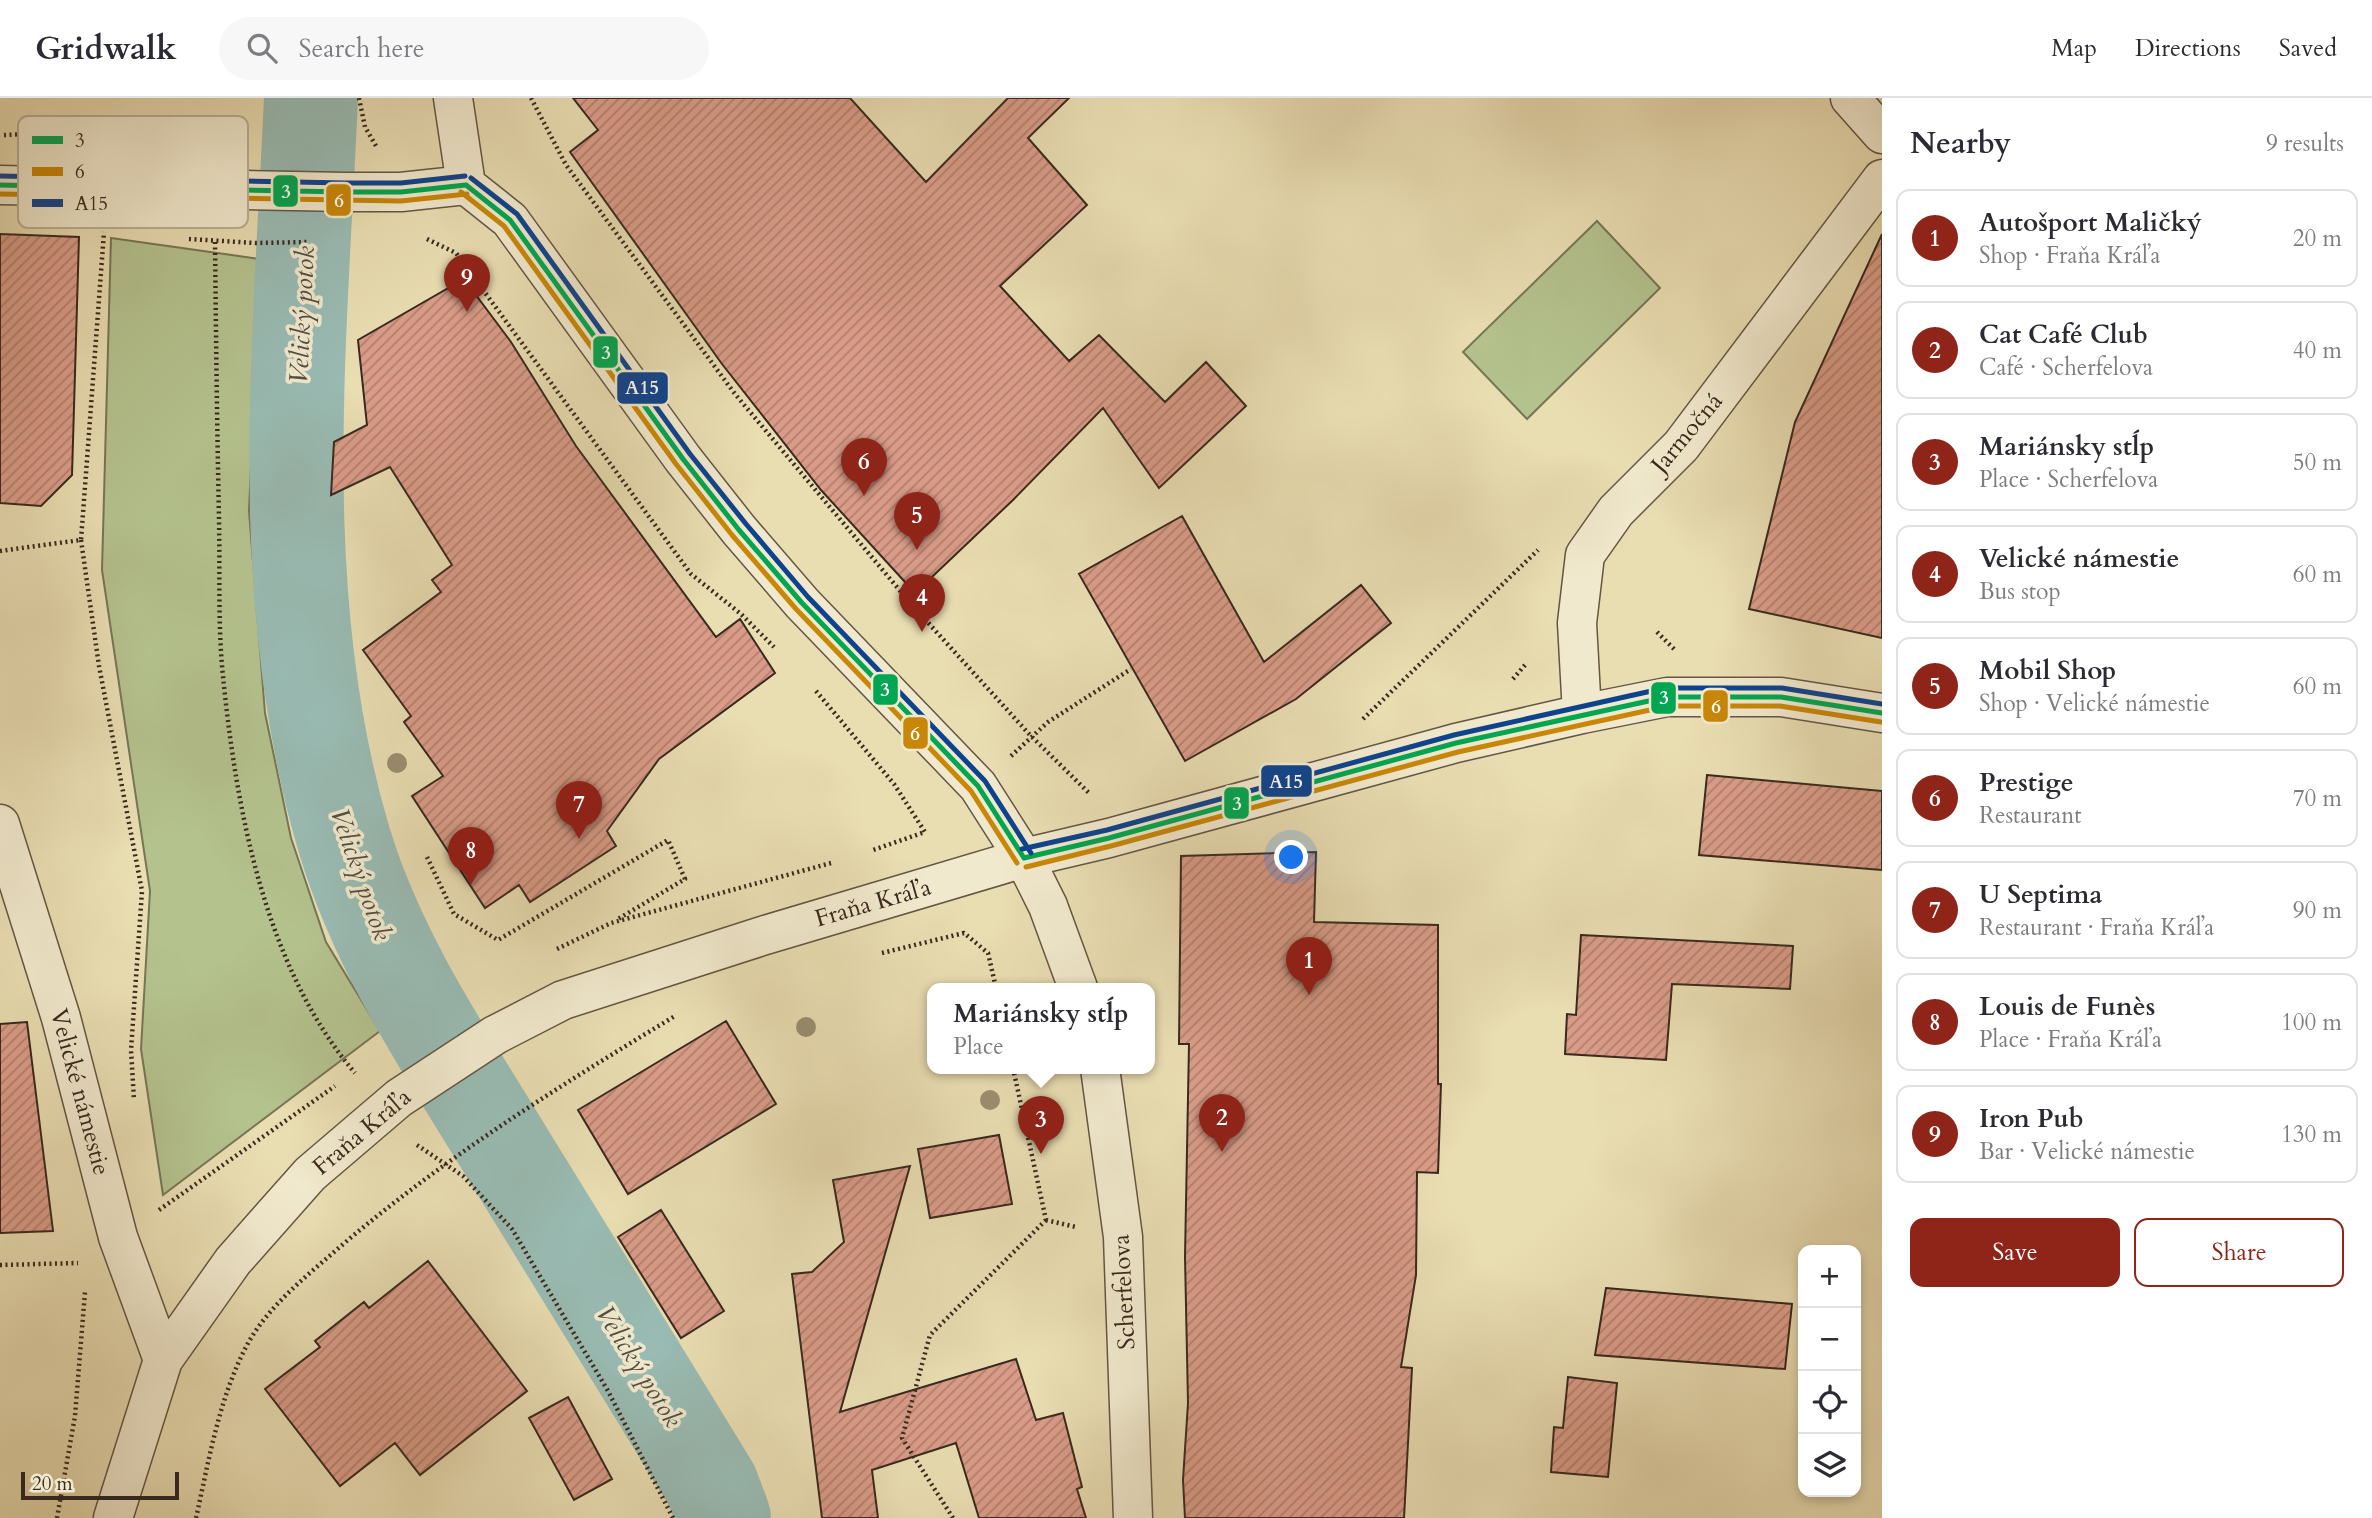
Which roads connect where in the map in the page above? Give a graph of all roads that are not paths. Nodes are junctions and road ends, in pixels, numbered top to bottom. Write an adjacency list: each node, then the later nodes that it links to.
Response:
1 (453, 98): 7 (street)
2 (1850, 98): 3 (street)
3 (1882, 134)
4 (1882, 179): 10 (street, Jarmočná)
5 (0, 185): 6 (street)
6 (18, 185)
7 (466, 185): 8 (street); 12 (street)
8 (248, 191)
9 (1882, 713): 10 (street, Fraňa Kráľa)
10 (1582, 714): 12 (street, Fraňa Kráľa)
11 (0, 824): 15 (street, Velické námestie)
12 (1024, 858): 13 (street); 15 (street, Fraňa Kráľa)
13 (1076, 983)
14 (1101, 1074): 17 (street, Scherfelova)
15 (163, 1360): 16 (street, Fraňa Kráľa)
16 (113, 1518)
17 (1133, 1518)

